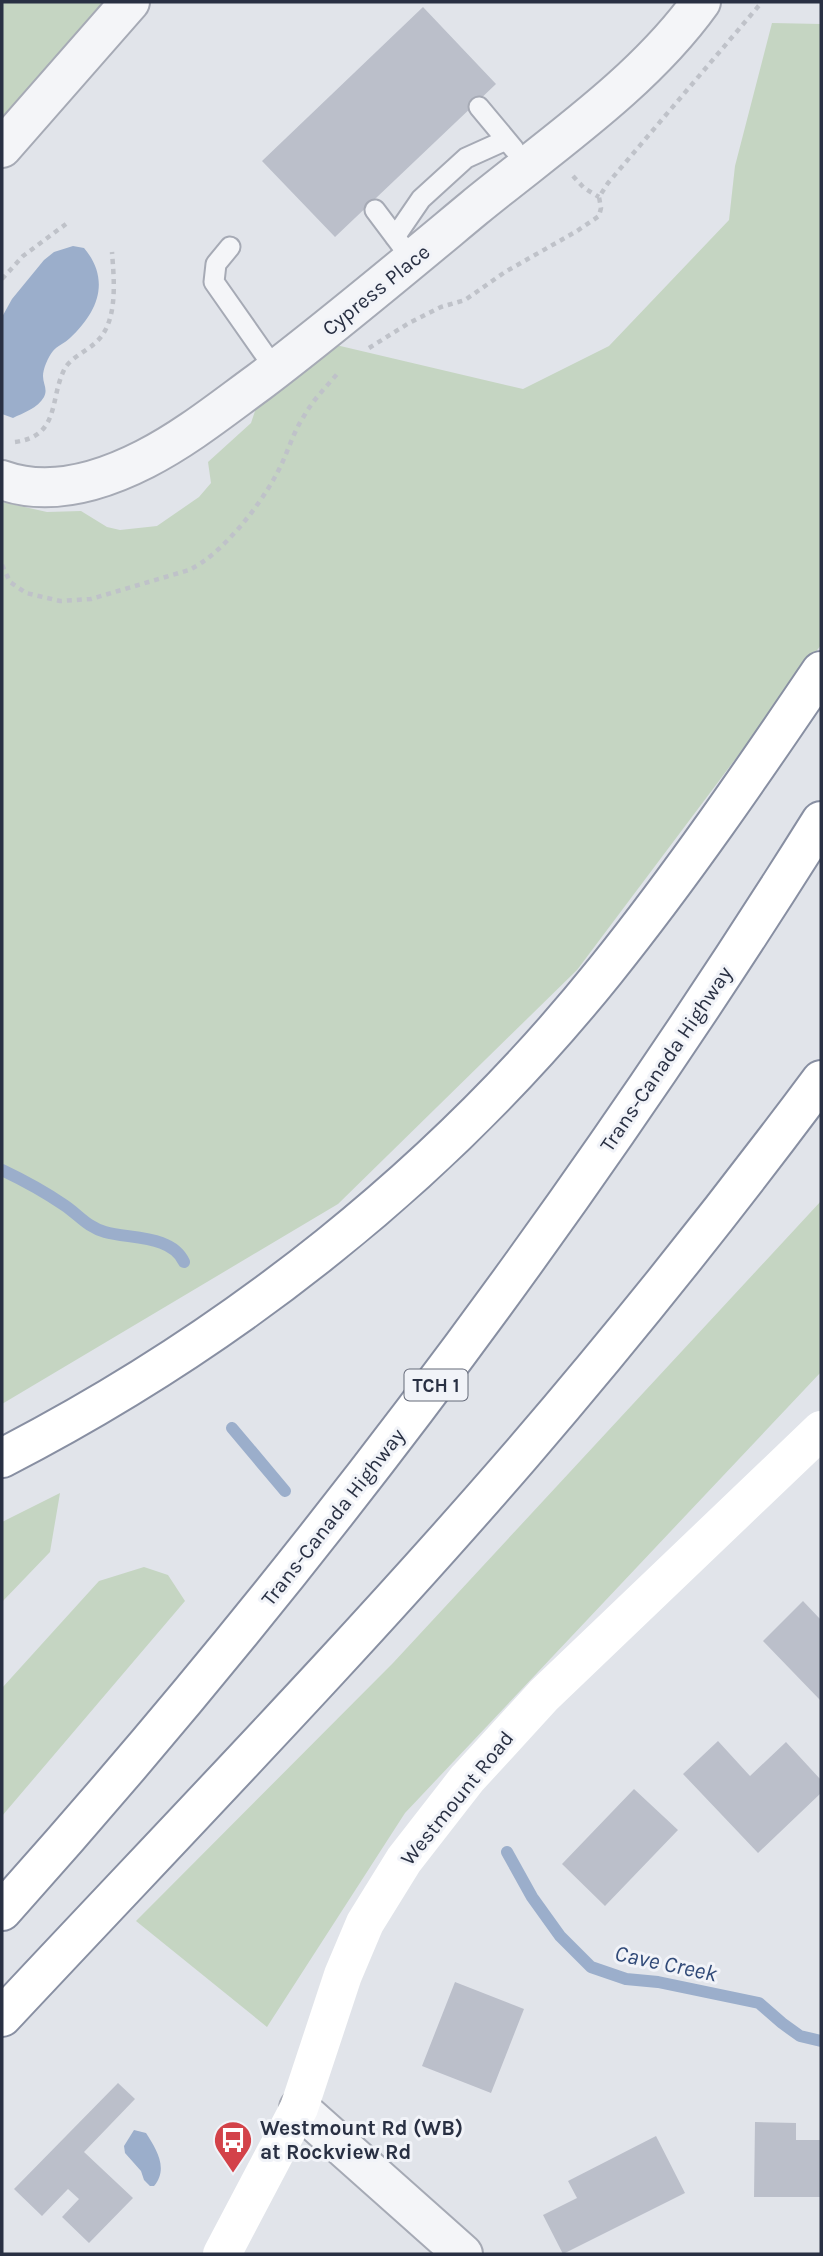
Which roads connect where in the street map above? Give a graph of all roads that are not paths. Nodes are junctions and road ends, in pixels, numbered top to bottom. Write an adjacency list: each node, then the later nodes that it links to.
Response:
1 (130, 2): 4 (street)
2 (701, 2): 5 (street, Cypress Place)
3 (479, 107): 5 (lane)
4 (2, 148)
5 (516, 153): 8 (street, Cypress Place)
6 (375, 211): 8 (lane)
7 (230, 247): 9 (lane)
8 (404, 248): 9 (street, Cypress Place)
9 (275, 369): 10 (street, Cypress Place)
10 (2, 480)
11 (821, 671): 15 (main road)
12 (821, 821): 16 (main road, Trans-Canada Highway / TCH 1)
13 (821, 1080): 17 (main road)
14 (821, 1430): 18 (main road, Westmount Road)
15 (2, 1458)
16 (2, 1911)
17 (2, 2017)
18 (299, 2108): 19 (main road, Westmount Road); 20 (street)
19 (222, 2254)
20 (463, 2254)

